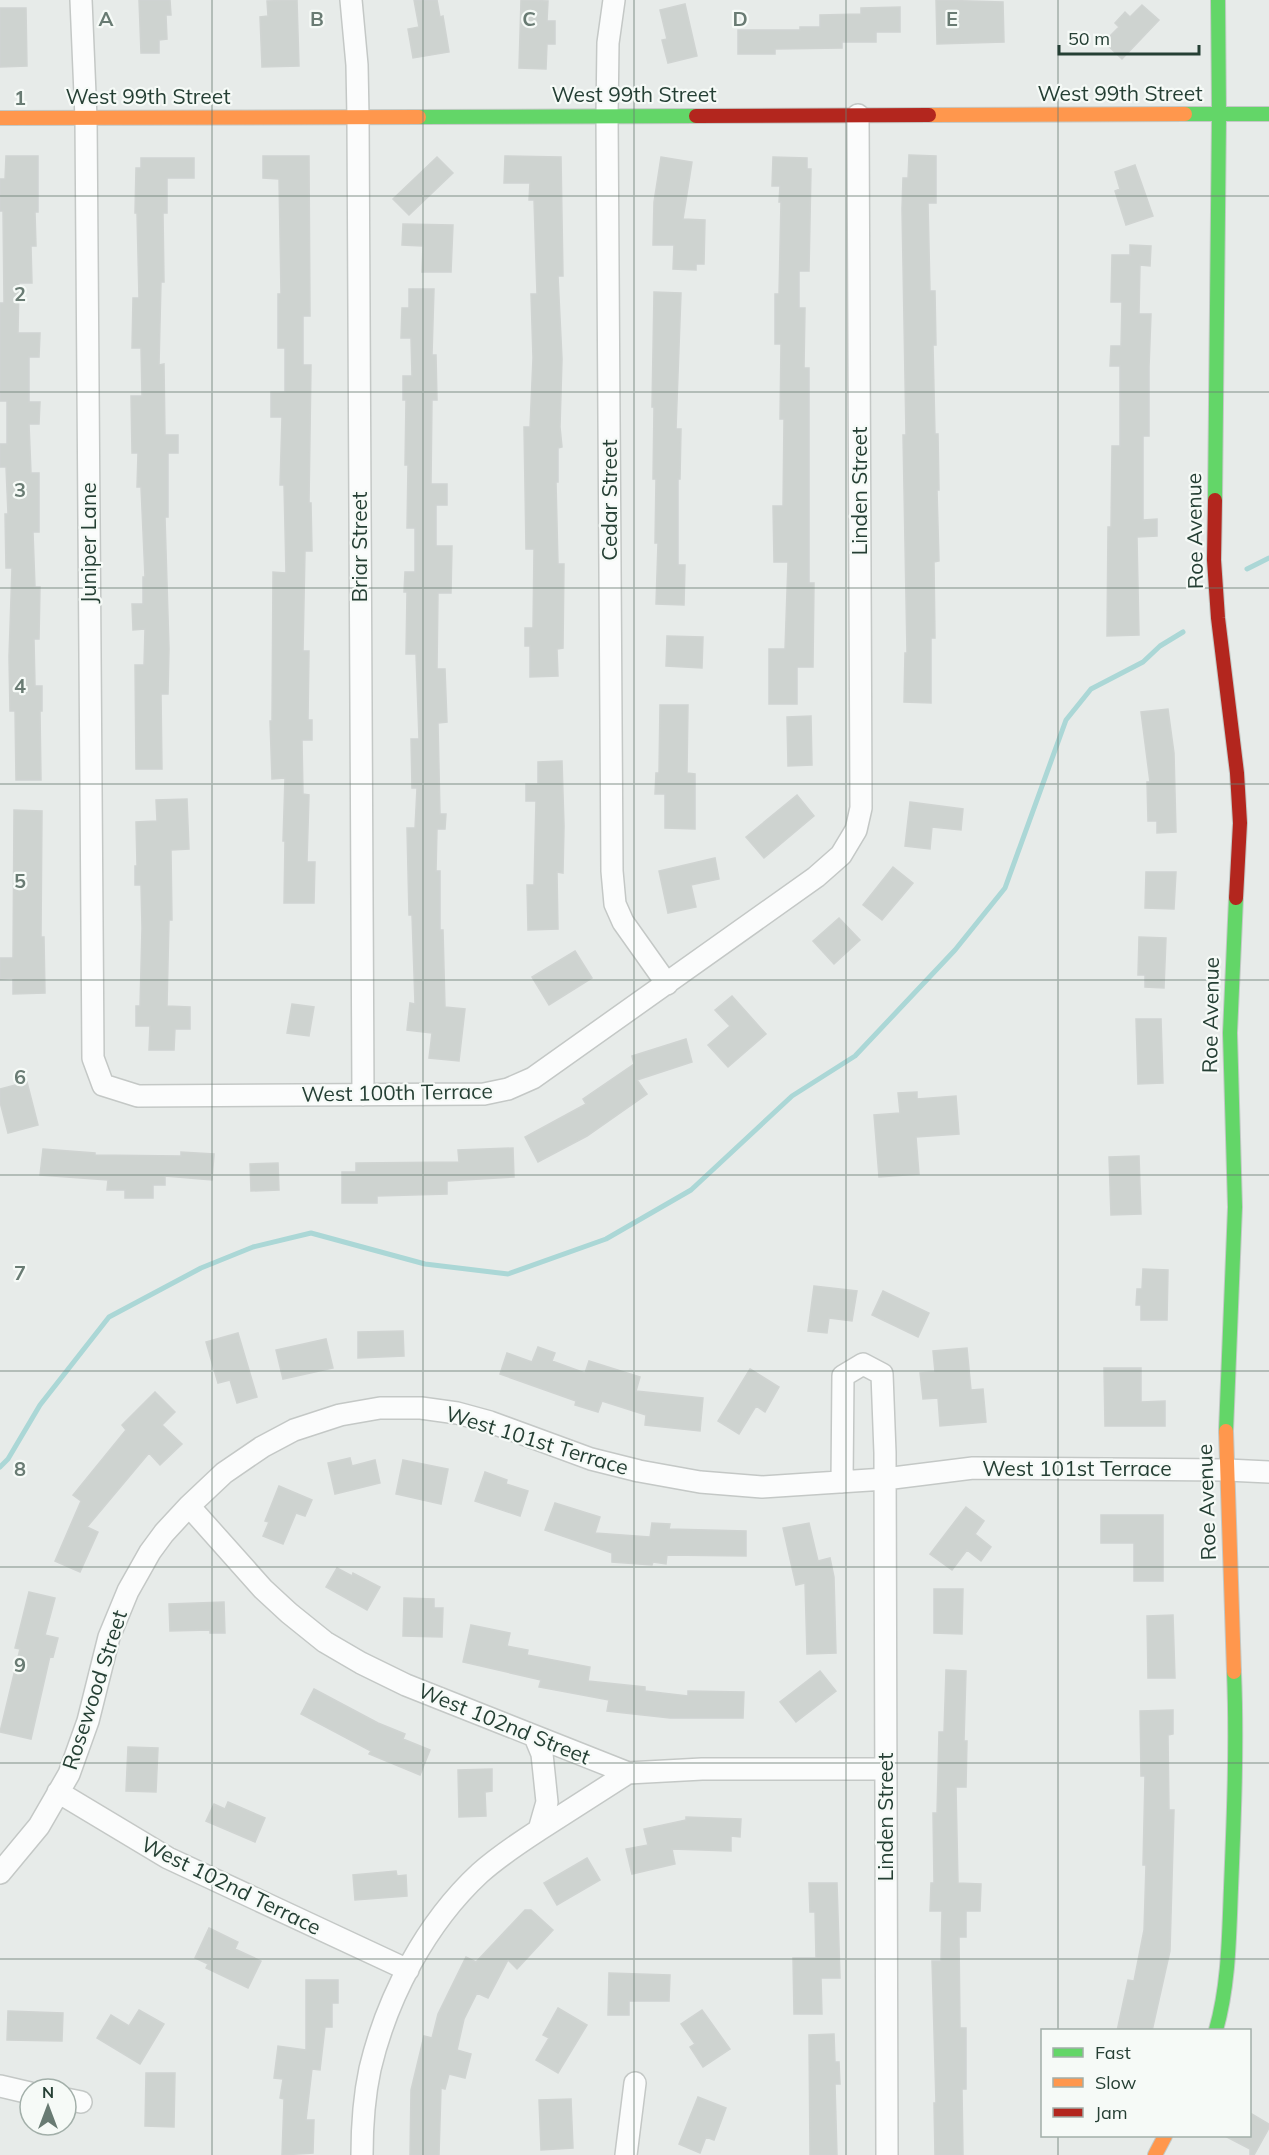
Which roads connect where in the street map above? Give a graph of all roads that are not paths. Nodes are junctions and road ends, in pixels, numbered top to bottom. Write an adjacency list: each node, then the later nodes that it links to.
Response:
1 (81, 0): 11 (street, Juniper Lane)
2 (351, 0): 9 (street, Briar Street)
3 (614, 0): 8 (street, Cedar Street)
4 (1218, 0): 5 (main road, Roe Avenue)
5 (1219, 114): 6 (main road, West 99th Street); 7 (main road, West 99th Street); 16 (main road, Roe Avenue)
6 (1269, 114)
7 (858, 115): 8 (main road, West 99th Street); 12 (street, Linden Street)
8 (607, 116): 9 (main road, West 99th Street); 13 (street, Cedar Street)
9 (358, 117): 11 (main road, West 99th Street); 15 (street, Briar Street)
10 (0, 118): 11 (main road, West 99th Street)
11 (86, 118): 14 (street, Juniper Lane)
12 (835, 860): 13 (street, West 100th Terrace)
13 (667, 984): 15 (street, West 100th Terrace)
14 (103, 1084): 15 (street, West 100th Terrace)
15 (363, 1095)
16 (1227, 1470): 17 (street, West 101st Terrace); 18 (street, West 101st Terrace); 28 (main road, Roe Avenue)
17 (1269, 1472)
18 (885, 1479): 19 (street, West 101st Terrace); 19 (street); 22 (street, Linden Street)
19 (842, 1482): 20 (street, West 101st Terrace)
20 (189, 1506): 21 (street, West 102nd Street); 24 (street, Rosewood Street)
21 (535, 1737): 23 (street, West 102nd Street); 25 (street)
22 (886, 1769): 23 (street, West 102nd Street); 35 (street, Linden Street)
23 (628, 1773): 25 (street)
24 (58, 1792): 26 (street, Rosewood Street); 27 (street, West 102nd Terrace)
25 (539, 1830): 27 (street)
26 (0, 1873)
27 (408, 1970): 33 (street)
28 (1217, 2029)
29 (635, 2083): 34 (street)
30 (0, 2086): 31 (street)
31 (18, 2090)
32 (1164, 2137): 36 (main road)
33 (362, 2155)
34 (626, 2155)
35 (887, 2155)
36 (1155, 2155)

